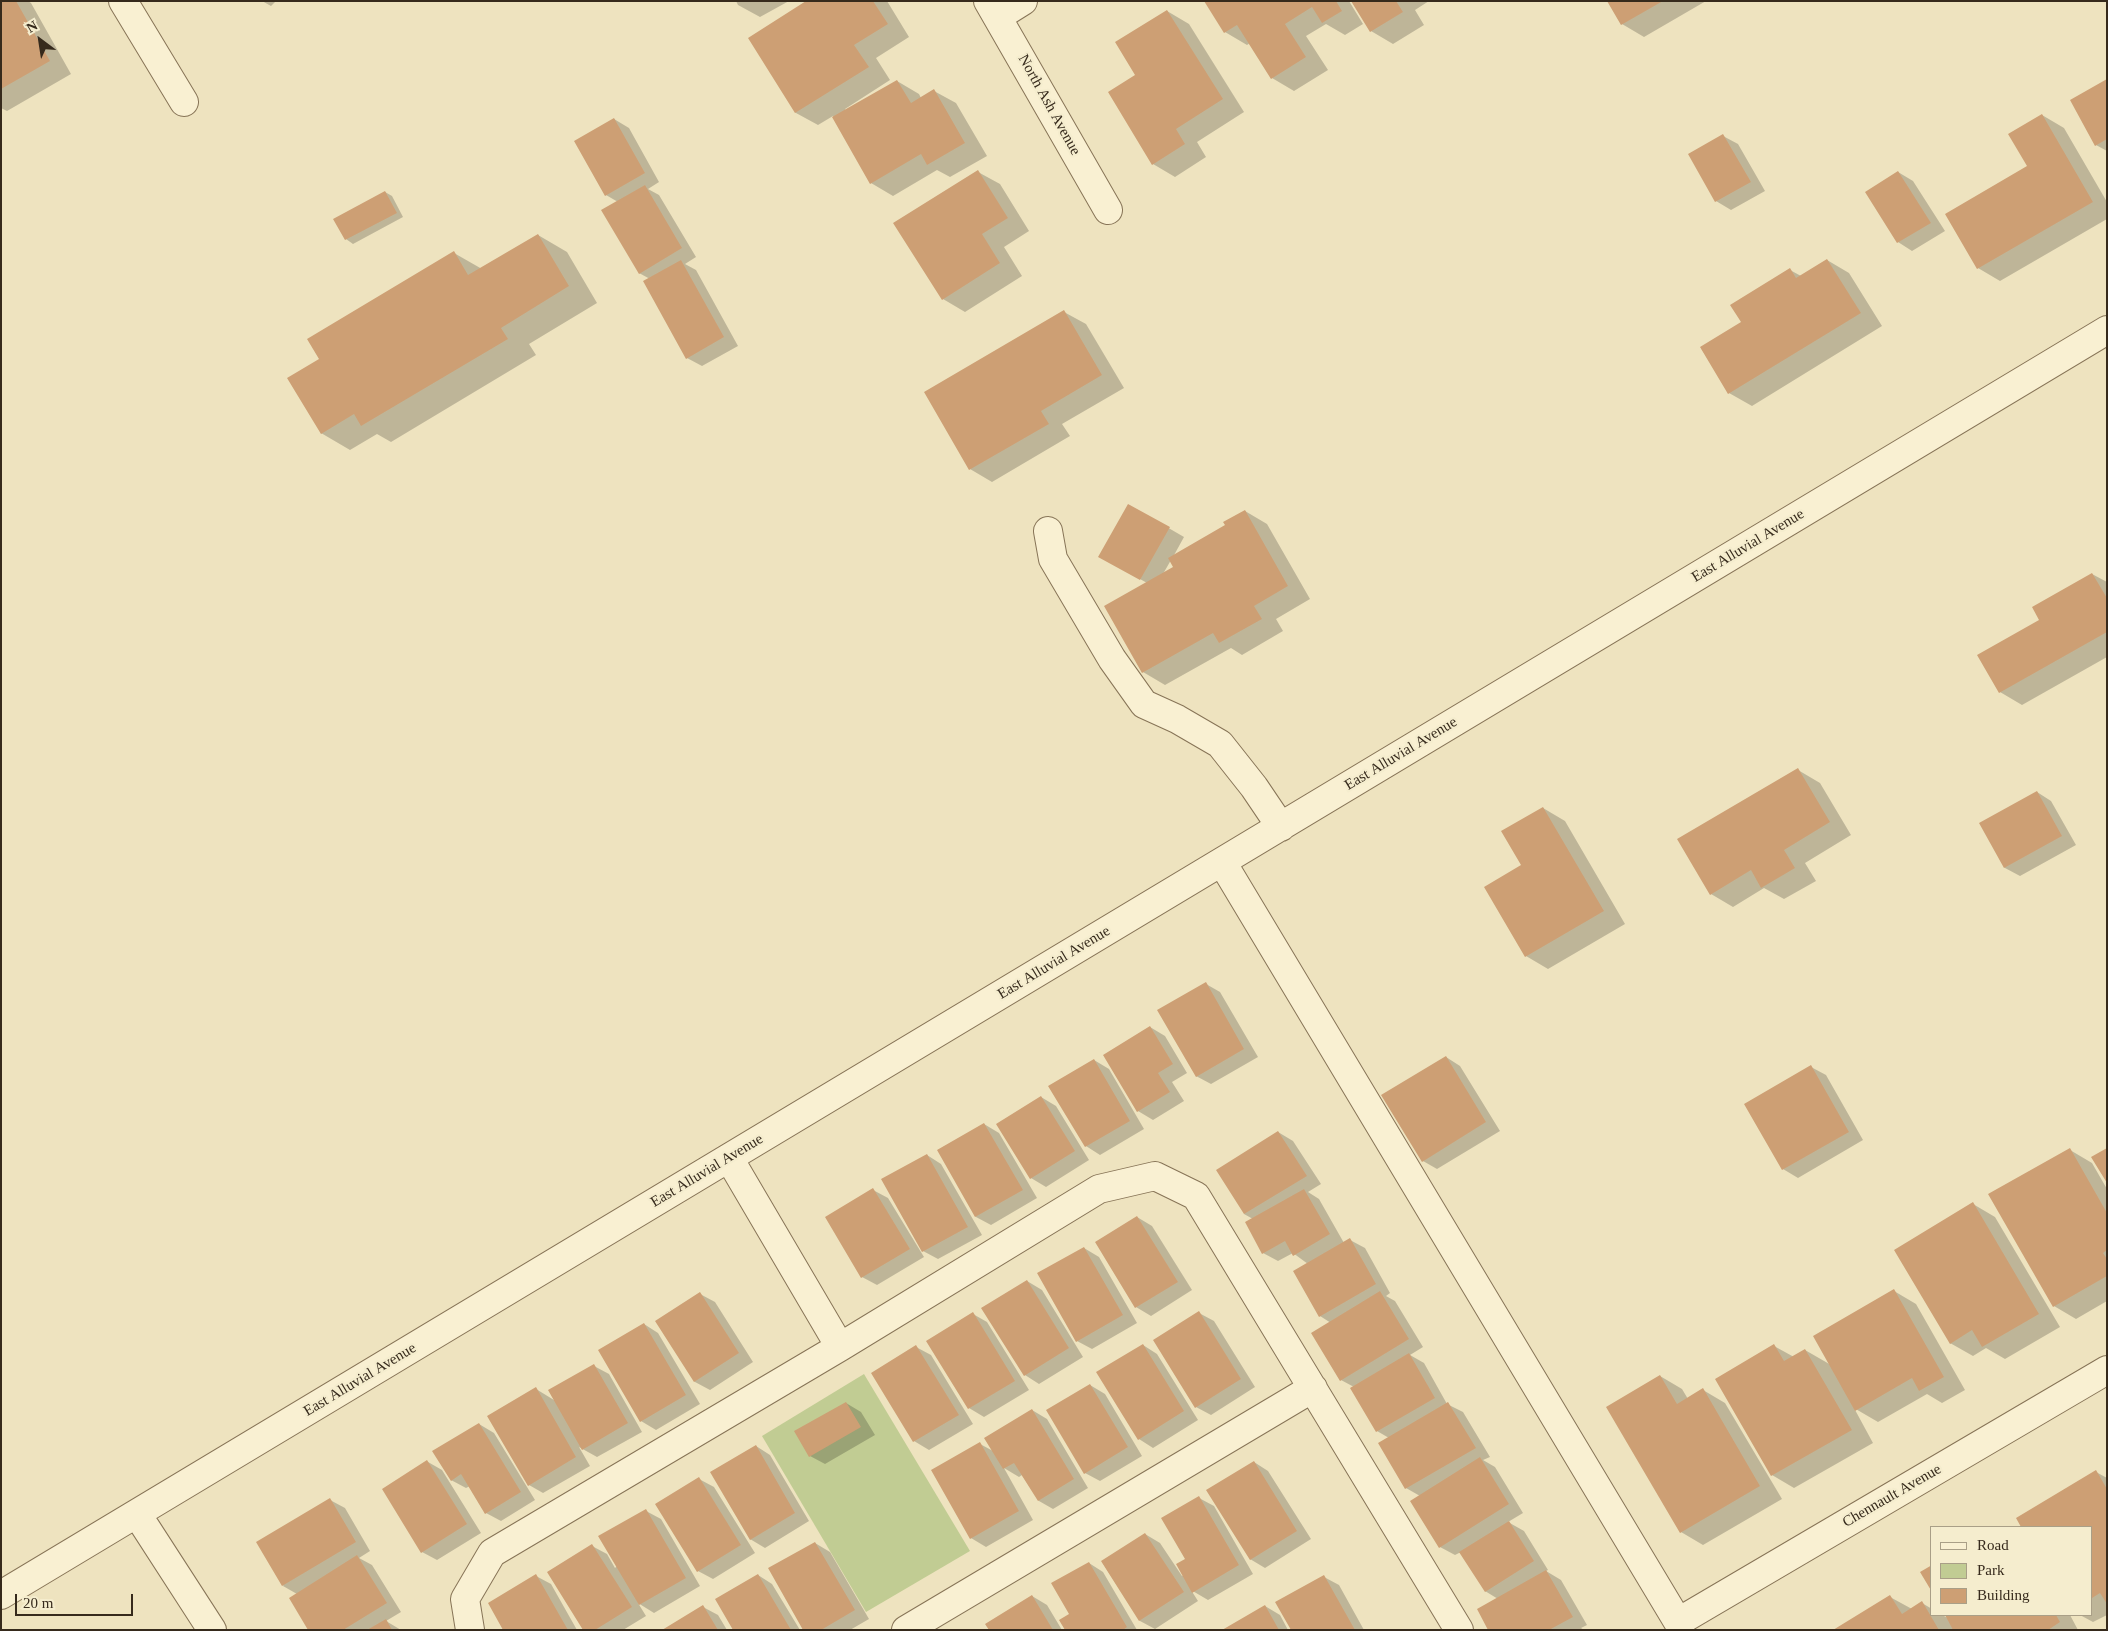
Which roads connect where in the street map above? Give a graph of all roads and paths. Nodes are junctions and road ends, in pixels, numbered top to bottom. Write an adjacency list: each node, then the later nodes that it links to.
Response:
1 (122, 1): 4 (street)
2 (1023, 1): 3 (street)
3 (994, 9): 5 (street, North Ash Avenue)
4 (184, 102)
5 (1108, 210)
6 (2107, 330): 8 (street, East Alluvial Avenue)
7 (1048, 531): 8 (street)
8 (1281, 827): 9 (street, East Alluvial Avenue)
9 (1222, 862): 10 (street, East Alluvial Avenue); 12 (street, Chennault Avenue)
10 (729, 1158): 11 (street); 14 (street, East Alluvial Avenue)
11 (840, 1347): 13 (street); 17 (street)
12 (2107, 1370)
13 (1313, 1388): 18 (street); 19 (street)
14 (137, 1514): 15 (street, East Alluvial Avenue); 16 (street)
15 (1, 1595)
16 (212, 1630)
17 (470, 1630)
18 (906, 1630)
19 (1459, 1630)

